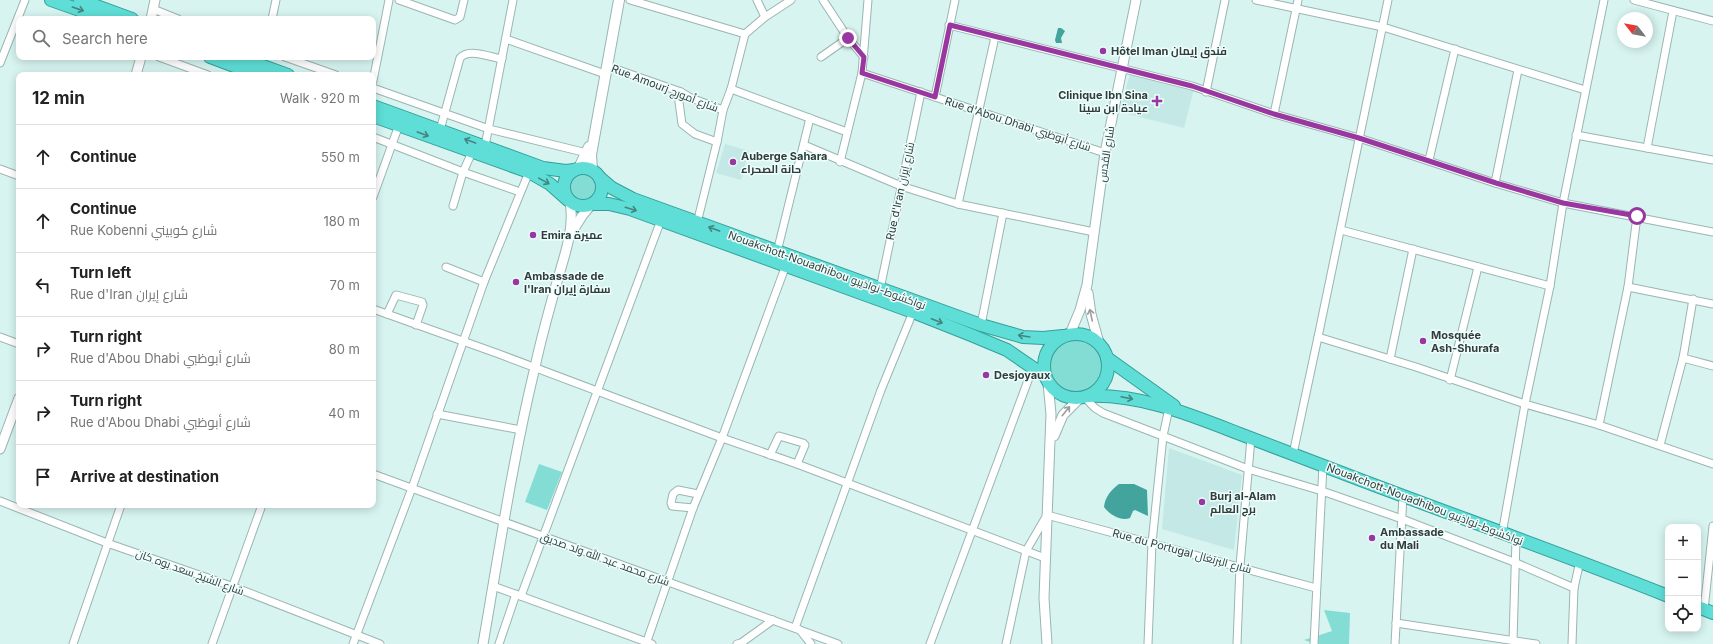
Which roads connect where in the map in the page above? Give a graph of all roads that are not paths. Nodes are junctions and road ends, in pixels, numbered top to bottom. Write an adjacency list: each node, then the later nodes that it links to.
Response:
1 (25, 0): 26 (street)
2 (51, 0): 27 (highway, one-way to 27)
3 (80, 0): 28 (highway)
4 (276, 0): 31 (street)
5 (389, 0): 59 (street)
6 (399, 0): 7 (street)
7 (464, 0)
8 (513, 0): 40 (street)
9 (620, 0): 53 (main road)
10 (630, 0): 37 (street)
11 (756, 0): 32 (street)
12 (791, 0): 32 (street)
13 (823, 0): 39 (street)
14 (868, 0): 43 (street)
15 (955, 0): 35 (street)
16 (1136, 0): 52 (street, شارع القدس)
17 (1225, 0): 66 (street)
18 (1256, 0): 24 (street)
19 (1298, 0): 24 (street)
20 (1388, 0): 36 (street)
21 (1604, 0): 63 (street)
22 (1634, 0): 25 (street)
23 (154, 4): 29 (street); 30 (street)
24 (1296, 9): 36 (street); 72 (street)
25 (1673, 11): 33 (street); 87 (street)
26 (19, 16)
27 (96, 16)
28 (124, 16)
29 (152, 16)
30 (173, 16)
31 (273, 16)
32 (765, 17): 37 (street)
33 (1713, 21)
34 (16, 23): 50 (street)
35 (950, 25): 38 (street); 67 (street)
36 (1383, 27): 41 (street); 82 (street)
37 (745, 34): 62 (street)
38 (996, 37): 52 (street); 70 (street)
39 (848, 38): 42 (street); 43 (street)
40 (506, 39): 44 (street); 53 (street, Rue Amourj شارع أمورج)
41 (1455, 49): 54 (street); 91 (street)
42 (821, 56)
43 (864, 57): 60 (street)
44 (502, 59): 71 (street); 76 (street)
45 (140, 60): 55 (street)
46 (167, 60): 56 (street)
47 (224, 60): 51 (highway)
48 (245, 60): 51 (highway)
49 (294, 60): 58 (street)
50 (0, 63)
51 (262, 68): 57 (highway)
52 (1121, 69): 66 (street); 90 (street, شارع القدس)
53 (606, 70): 64 (street, Rue Amourj شارع أمورج); 81 (main road)
54 (1518, 70): 63 (street); 100 (street)
55 (137, 72)
56 (200, 72)
57 (277, 72)
58 (328, 72)
59 (375, 72)
60 (862, 73): 65 (street, Rue d'Abou Dhabi شارع أبوظبي); 78 (street)
61 (376, 89): 71 (street)
62 (731, 89): 69 (street); 74 (street)
63 (1585, 90): 79 (street)
64 (681, 92): 69 (street, Rue Amourj شارع أمورج); 83 (street)
65 (921, 92): 67 (street, Rue d'Abou Dhabi شارع أبوظبي); 101 (street, Rue d'Iran شارع إيران)
66 (1206, 92): 72 (street)
67 (935, 97): 70 (street, Rue d'Abou Dhabi شارع أبوظبي)
68 (376, 107): 77 (highway)
69 (723, 110): 83 (street)
70 (979, 111): 90 (street, Rue d'Abou Dhabi شارع أبوظبي); 107 (street)
71 (445, 114): 76 (street); 77 (street)
72 (1274, 114): 82 (street)
73 (376, 117): 75 (highway)
74 (810, 118): 78 (street); 85 (street)
75 (399, 125): 84 (street); 88 (highway, one-way to 88)
76 (489, 129): 86 (street); 89 (street)
77 (440, 130): 86 (highway, one-way to 77)
78 (847, 132): 93 (street)
79 (1576, 135): 87 (street); 105 (street)
80 (376, 137): 84 (street)
81 (594, 138): 89 (main road); 98 (main road)
82 (1359, 138): 91 (street); 113 (street)
83 (717, 142): 112 (street)
84 (393, 143): 96 (street); 102 (street)
85 (804, 145): 93 (street); 118 (street)
86 (486, 146): 95 (highway)
87 (1647, 148): 92 (street)
88 (472, 152): 96 (street); 97 (highway)
89 (587, 153): 95 (main road)
90 (1105, 153): 114 (street, شارع القدس)
91 (1429, 160): 100 (street)
92 (1713, 160)
93 (840, 162): 101 (street)
94 (0, 169): 99 (street)
95 (576, 169): 98 (highway); 104 (highway)
96 (463, 172): 103 (street); 108 (street)
97 (528, 172): 103 (street); 104 (highway, one-way to 104)
98 (596, 173): 106 (highway); 112 (highway, Nouakchott-Nouadhibou نواكشوط-نواذيبو)
99 (16, 175)
100 (1496, 183): 105 (street)
101 (901, 186): 107 (street); 126 (street, Rue d'Iran شارع إيران)
102 (376, 189)
103 (520, 192): 122 (street)
104 (569, 201): 106 (highway); 116 (street)
105 (1563, 203): 110 (street); 124 (street)
106 (592, 204): 111 (highway, Nouakchott-Nouadhibou نواكشوط-نواذيبو, one-way to 111); 116 (street)
107 (958, 204): 109 (street)
108 (453, 206)
109 (1004, 213): 114 (street); 133 (street)
110 (1637, 216): 115 (street); 125 (street)
111 (661, 220): 119 (highway, Nouakchott-Nouadhibou نواكشوط-نواذيبو); 148 (street)
112 (697, 222): 118 (highway, Nouakchott-Nouadhibou نواكشوط-نواذيبو, one-way to 112)
113 (1341, 230): 117 (street); 136 (street)
114 (1094, 232): 123 (street, شارع القدس)
115 (1713, 232)
116 (570, 236): 145 (street)
117 (1412, 249): 120 (street); 142 (street)
118 (777, 252): 126 (highway, Nouakchott-Nouadhibou نواكشوط-نواذيبو)
119 (786, 265): 130 (highway, Nouakchott-Nouadhibou نواكشوط-نواذيبو); 157 (street)
120 (1478, 267): 124 (street); 147 (street)
121 (446, 268): 122 (street)
122 (484, 282): 137 (street)
123 (1087, 285): 134 (street); 139 (street, one-way to 123)
124 (1550, 286): 150 (street)
125 (1628, 286): 127 (street); 154 (street)
126 (880, 290): 133 (highway, Nouakchott-Nouadhibou نواكشوط-نواذيبو)
127 (1693, 299): 128 (street); 141 (street)
128 (1713, 304)
129 (376, 310): 131 (street)
130 (913, 312): 144 (highway, Nouakchott-Nouadhibou نواكشوط-نواذيبو, one-way to 144); 169 (street)
131 (387, 314): 132 (street); 132 (street)
132 (416, 325): 137 (street)
133 (981, 325): 134 (highway, Nouakchott-Nouadhibou نواكشوط-نواذيبو, one-way to 133)
134 (1066, 335): 139 (highway); 146 (highway)
135 (0, 337): 138 (street)
136 (1318, 337): 142 (street); 163 (street)
137 (462, 341): 145 (street); 153 (street)
138 (16, 343)
139 (1099, 343): 140 (highway)
140 (1107, 358): 149 (highway); 152 (highway, Nouakchott-Nouadhibou نواكشوط-نواذيبو)
141 (1683, 358): 143 (street); 159 (street)
142 (1390, 359): 147 (street)
143 (1713, 366)
144 (1033, 367): 146 (highway, Nouakchott-Nouadhibou نواكشوط-نواذيبو); 182 (street)
145 (534, 368): 148 (street); 155 (street)
146 (1047, 380): 149 (highway); 161 (street)
147 (1450, 380): 150 (street)
148 (598, 391): 157 (street); 184 (street)
149 (1084, 397): 152 (highway, Nouakchott-Nouadhibou نواكشوط-نواذيبو, one-way to 152); 156 (street); 161 (street, one-way to 149)
150 (1525, 404): 154 (street); 183 (street)
151 (16, 406): 160 (street)
152 (1175, 410): 156 (street); 158 (highway, Nouakchott-Nouadhibou نواكشوط-نواذيبو)
153 (437, 414): 155 (street); 170 (street)
154 (1599, 425): 159 (street)
155 (521, 430): 180 (street)
156 (1163, 436): 167 (street); 187 (street)
157 (722, 438): 162 (street); 172 (street)
158 (1251, 438): 163 (highway, Nouakchott-Nouadhibou نواكشوط-نواذيبو); 167 (street)
159 (1660, 445): 165 (street)
160 (0, 449)
161 (1050, 453): 178 (street)
162 (770, 454): 164 (street); 164 (street)
163 (1293, 454): 166 (highway, Nouakchott-Nouadhibou نواكشوط-نواذيبو)
164 (797, 464): 169 (street)
165 (1713, 464)
166 (1323, 465): 171 (street); 173 (highway, Nouakchott-Nouadhibou نواكشوط-نواذيبو)
167 (1248, 469): 171 (street); 192 (street)
168 (376, 475): 170 (street, شارع محمد عبد الله ولد صديق)
169 (846, 484): 182 (street); 203 (street)
170 (412, 488): 180 (street, شارع محمد عبد الله ولد صديق); 204 (street)
171 (1322, 491): 179 (street); 196 (street)
172 (698, 494): 177 (street); 177 (street)
173 (1403, 496): 179 (street); 183 (highway, Nouakchott-Nouadhibou نواكشوط-نواذيبو)
174 (0, 502): 186 (street, شارع الشيخ سعد بوه كان)
175 (120, 508): 186 (street)
176 (261, 508): 195 (street)
177 (693, 508): 193 (street)
178 (1047, 515): 187 (street, Rue du Portugal شارع البرتغال); 188 (street); 189 (street)
179 (1402, 519): 191 (street); 202 (street)
180 (504, 522): 184 (street, شارع محمد عبد الله ولد صديق); 194 (street)
181 (1713, 526): 200 (street)
182 (972, 530): 188 (street); 217 (street)
183 (1502, 534): 185 (highway, Nouakchott-Nouadhibou نواكشوط-نواذيبو)
184 (545, 537): 193 (street, شارع محمد عبد الله ولد صديق); 198 (street)
185 (1516, 538): 190 (highway, Nouakchott-Nouadhibou نواكشوط-نواذيبو); 191 (street)
186 (107, 543): 195 (street, شارع الشيخ سعد بوه كان); 207 (street)
187 (1152, 543): 192 (street, Rue du Portugal شارع البرتغال); 220 (street)
188 (1026, 551): 189 (street); 218 (street)
189 (1045, 558): 219 (street)
190 (1580, 561): 197 (street); 199 (highway, Nouakchott-Nouadhibou نواكشوط-نواذيبو)
191 (1514, 562): 197 (street); 206 (street)
192 (1240, 566): 196 (street, Rue du Portugal شارع البرتغال); 221 (street)
193 (668, 581): 201 (street, شارع محمد عبد الله ولد صديق); 213 (street)
194 (493, 586): 198 (street); 211 (street)
195 (234, 587): 204 (street, شارع الشيخ سعد بوه كان); 208 (street)
196 (1316, 588): 222 (street)
197 (1574, 588): 226 (street)
198 (519, 595): 212 (street); 213 (street)
199 (1665, 595)
200 (1705, 610)
201 (773, 620): 203 (street, شارع محمد عبد الله ولد صديق); 214 (street)
202 (1396, 623): 205 (street); 223 (street)
203 (797, 629): 215 (street); 216 (street, شارع محمد عبد الله ولد صديق)
204 (356, 635): 209 (street); 210 (street, شارع الشيخ سعد بوه كان)
205 (1485, 636): 206 (street); 224 (street)
206 (1513, 641): 225 (street)
207 (73, 644)
208 (212, 644)
209 (353, 644)
210 (380, 644)
211 (483, 644)
212 (500, 644)
213 (648, 644)
214 (737, 644)
215 (811, 644)
216 (838, 644)
217 (930, 644)
218 (1006, 644)
219 (1047, 644)
220 (1148, 644)
221 (1237, 644)
222 (1314, 644)
223 (1395, 644)
224 (1484, 644)
225 (1536, 644)
226 (1572, 644)

